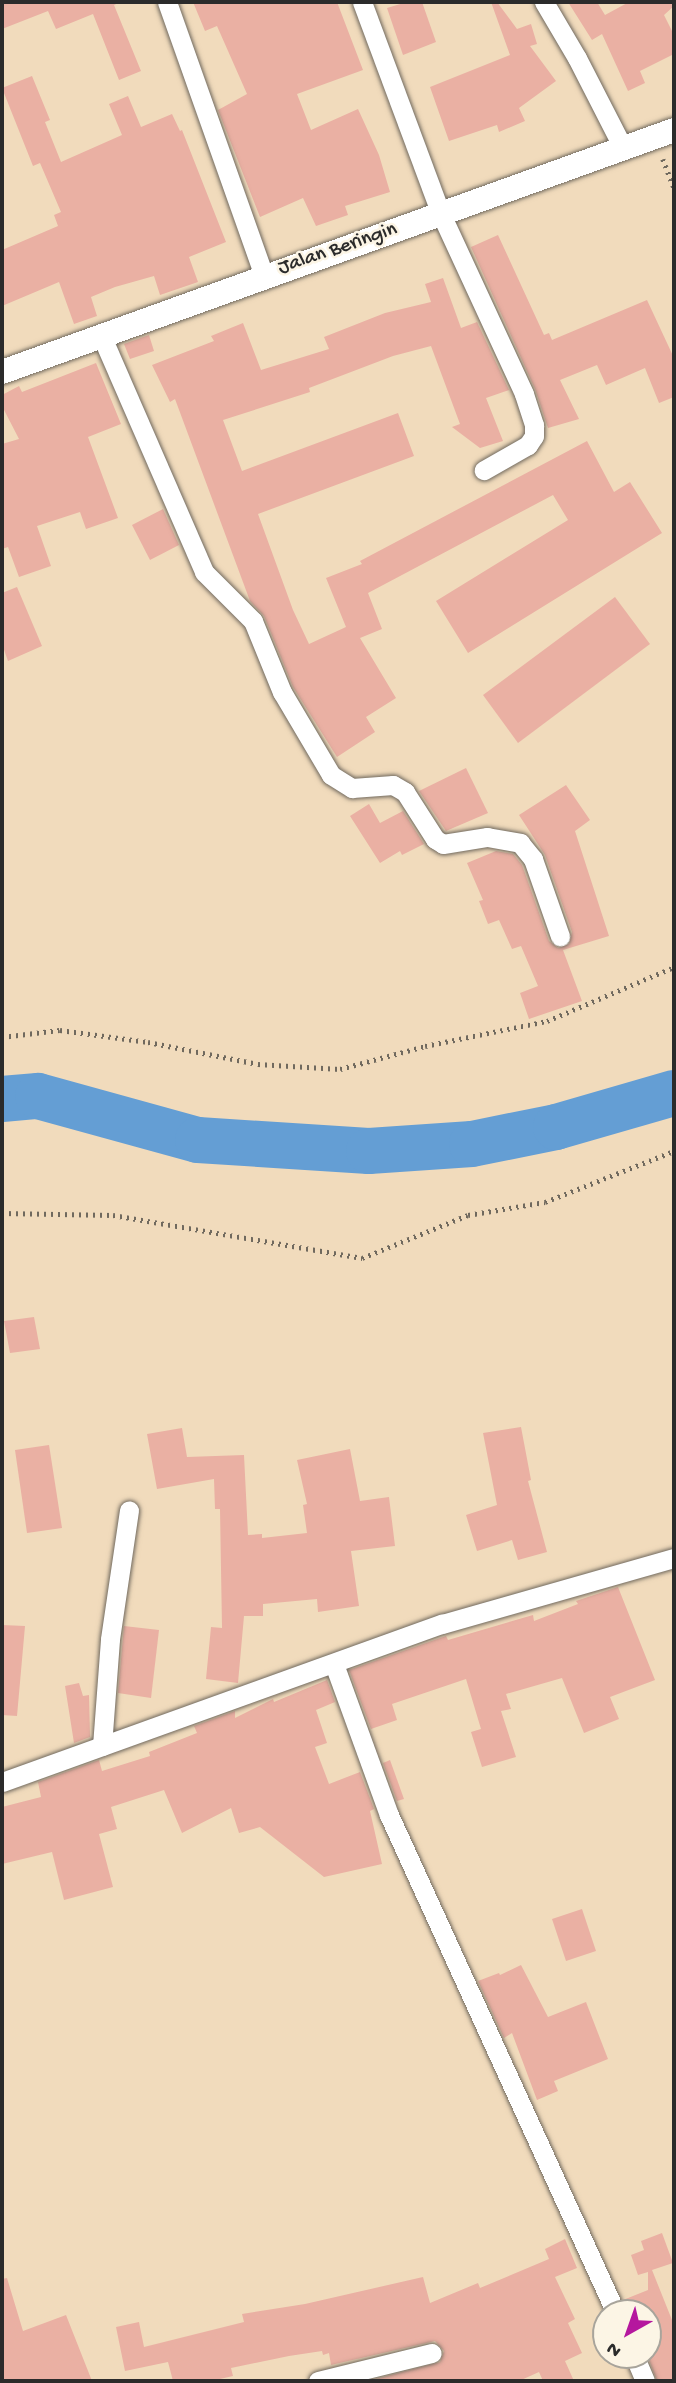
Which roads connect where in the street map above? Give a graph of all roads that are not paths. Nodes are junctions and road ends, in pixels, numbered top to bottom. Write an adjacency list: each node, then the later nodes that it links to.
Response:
1 (167, 2): 7 (street)
2 (362, 2): 6 (street)
3 (544, 2): 5 (street)
4 (666, 134): 5 (street, Jalan Beringin)
5 (624, 150): 6 (street, Jalan Beringin)
6 (441, 214): 7 (street, Jalan Beringin); 10 (street)
7 (264, 276): 8 (street, Jalan Beringin)
8 (102, 337): 9 (street, Jalan Beringin); 11 (street)
9 (2, 372)
10 (484, 470)
11 (560, 936)
12 (129, 1510): 15 (street)
13 (674, 1558): 14 (street)
14 (334, 1664): 15 (street); 17 (street)
15 (102, 1746): 16 (street)
16 (2, 1782)
17 (610, 2299)
18 (432, 2353): 19 (street)
19 (318, 2381)

